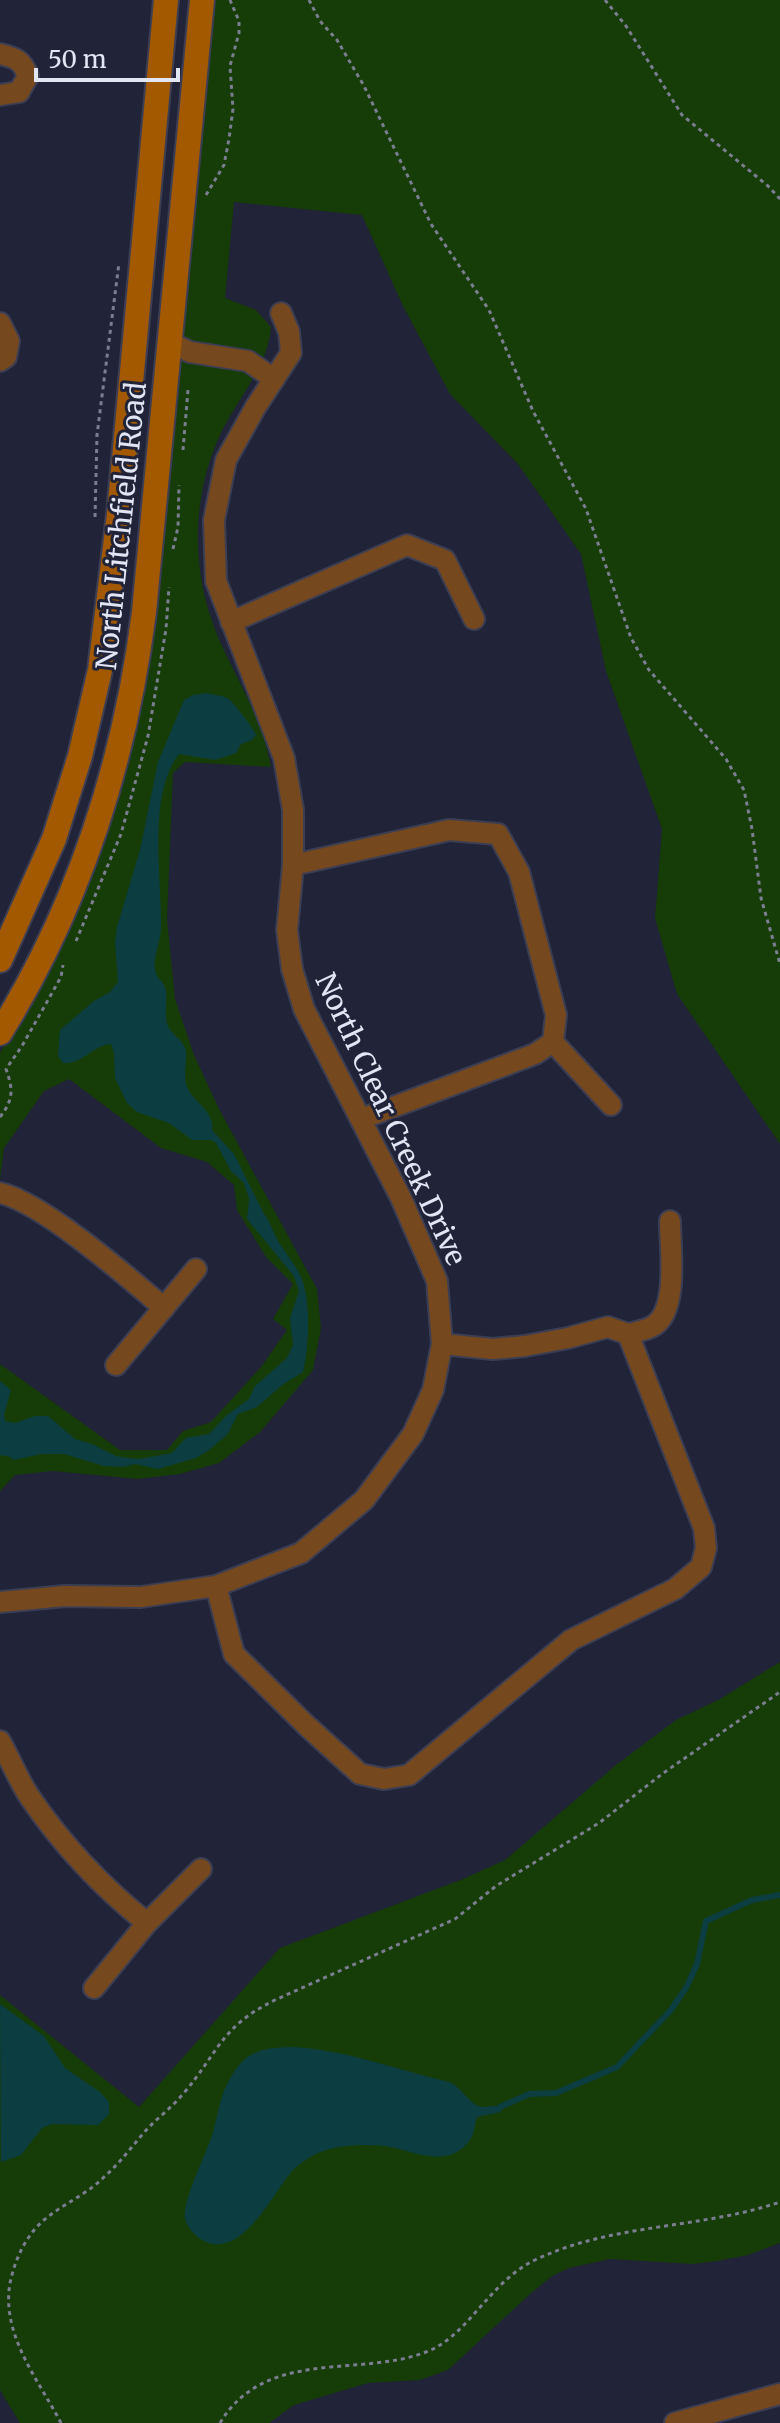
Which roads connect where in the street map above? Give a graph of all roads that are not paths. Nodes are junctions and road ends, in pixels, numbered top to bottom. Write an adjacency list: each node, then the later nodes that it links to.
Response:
1 (166, 0): 13 (main road, North Litchfield Road)
2 (202, 0): 7 (main road, North Litchfield Road)
3 (0, 54): 4 (street)
4 (0, 95)
5 (281, 313): 9 (street, North Clear Creek Drive)
6 (0, 323): 8 (street)
7 (171, 343): 9 (street); 14 (main road, North Litchfield Road)
8 (0, 361)
9 (274, 379): 11 (street, North Clear Creek Drive)
10 (474, 619): 11 (street)
11 (231, 622): 12 (street, North Clear Creek Drive)
12 (293, 865): 15 (street); 17 (street, North Clear Creek Drive)
13 (0, 960)
14 (0, 1033)
15 (553, 1042): 16 (street); 17 (street)
16 (611, 1105)
17 (361, 1119): 23 (street, North Clear Creek Drive)
18 (0, 1193): 21 (street)
19 (670, 1221): 22 (street)
20 (196, 1269): 21 (street)
21 (164, 1308): 24 (street)
22 (628, 1334): 23 (street); 25 (street)
23 (442, 1344): 25 (street, North Clear Creek Drive)
24 (116, 1365)
25 (216, 1586): 26 (street, North Clear Creek Drive)
26 (0, 1602)
27 (0, 1741): 29 (street)
28 (201, 1869): 29 (street)
29 (147, 1923): 30 (street)
30 (94, 1988)
31 (780, 2394): 32 (street)
32 (675, 2423)

